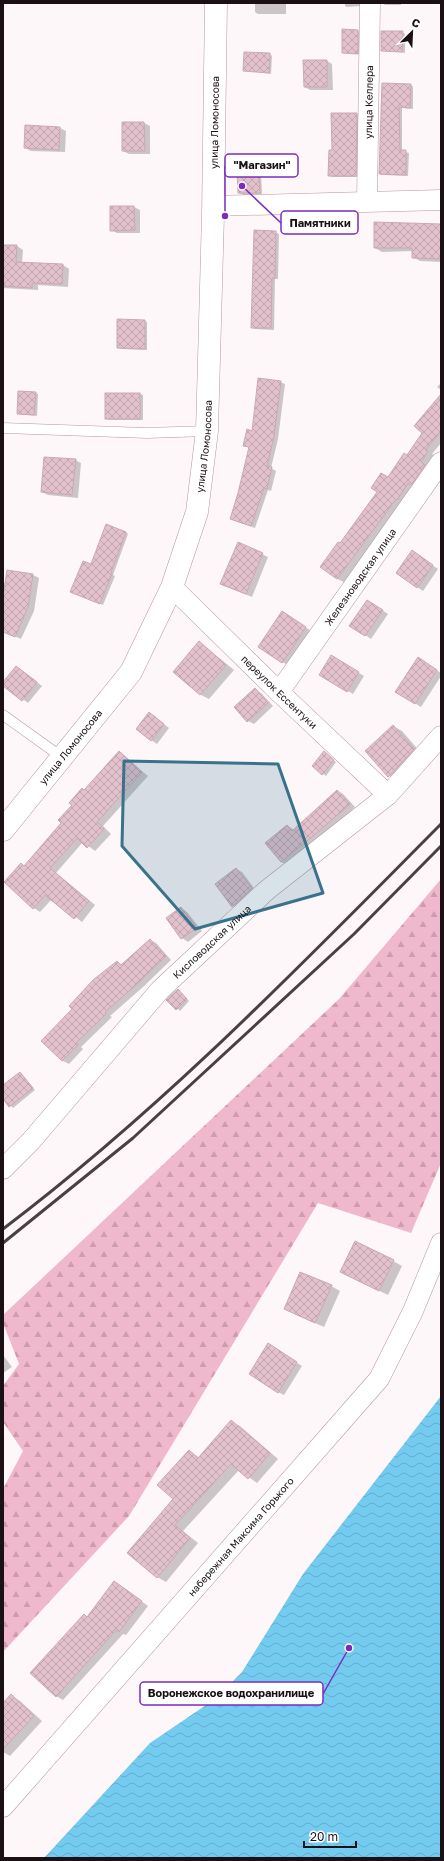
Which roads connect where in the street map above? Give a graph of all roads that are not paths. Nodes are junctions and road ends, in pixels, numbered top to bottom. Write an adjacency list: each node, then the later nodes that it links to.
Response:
1 (216, 3): 5 (main road, улица Ломоносова)
2 (370, 3): 4 (street, улица Келлера)
3 (441, 200): 4 (street)
4 (367, 201): 5 (street)
5 (213, 206): 7 (main road, улица Ломоносова)
6 (3, 428): 7 (lane)
7 (207, 430): 9 (main road, улица Ломоносова)
8 (441, 462): 10 (street, Железноводская улица)
9 (172, 587): 10 (street, переулок Ессентуки); 13 (main road, улица Ломоносова)
10 (279, 692): 14 (street, переулок Ессентуки)
11 (3, 715): 13 (lane)
12 (441, 736): 14 (street, Кисловодская улица)
13 (63, 758): 15 (main road, улица Ломоносова)
14 (388, 795): 16 (street, Кисловодская улица)
15 (3, 830)
16 (3, 1169)
17 (441, 1243): 18 (street, набережная Максима Горького)
18 (3, 1807)

